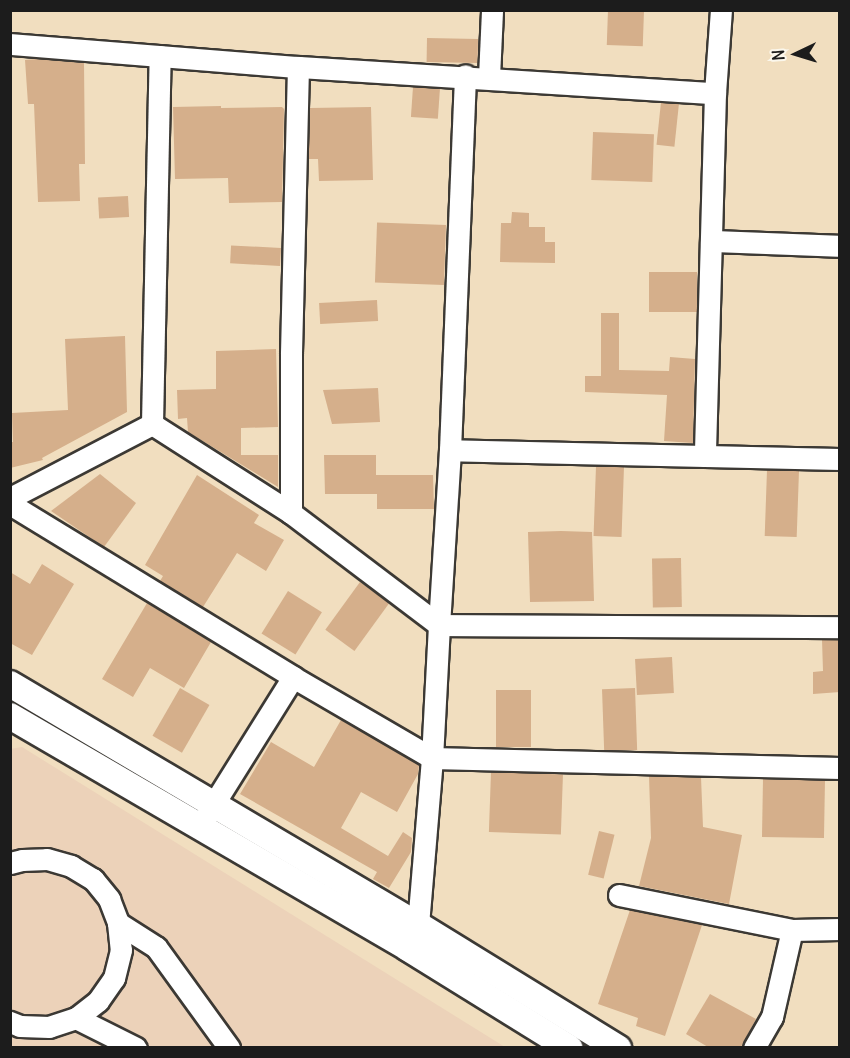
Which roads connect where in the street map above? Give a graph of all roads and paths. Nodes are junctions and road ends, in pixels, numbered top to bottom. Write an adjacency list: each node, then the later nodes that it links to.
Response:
1 (492, 10): 7 (street)
2 (721, 10): 8 (street)
3 (10, 44): 4 (street)
4 (160, 56): 5 (street); 11 (street)
5 (298, 67): 6 (street); 17 (street)
6 (465, 75): 7 (street); 12 (street)
7 (489, 77): 8 (street)
8 (715, 93): 9 (street)
9 (711, 241): 10 (street); 13 (street)
10 (840, 246)
11 (152, 424): 15 (street); 17 (street)
12 (450, 450): 13 (street); 18 (street)
13 (705, 456): 14 (street)
14 (840, 459)
15 (10, 498)
16 (10, 504): 20 (street)
17 (291, 513): 18 (street)
18 (439, 625): 19 (street); 23 (street)
19 (840, 627)
20 (293, 677): 23 (street); 25 (street)
21 (10, 684): 25 (street)
22 (10, 716): 26 (street)
23 (432, 758): 24 (street); 30 (street)
24 (840, 768)
25 (213, 804): 26 (street); 30 (street)
26 (200, 827): 37 (street)
27 (10, 863): 29 (street)
28 (619, 895): 32 (street)
29 (118, 922): 33 (street); 36 (street)
30 (418, 925): 38 (street)
31 (840, 929): 32 (street)
32 (792, 930): 39 (street)
33 (76, 1018): 34 (street); 35 (street)
34 (14, 1027)
35 (136, 1047)
36 (230, 1047)
37 (568, 1047)
38 (618, 1047)
39 (754, 1047)

